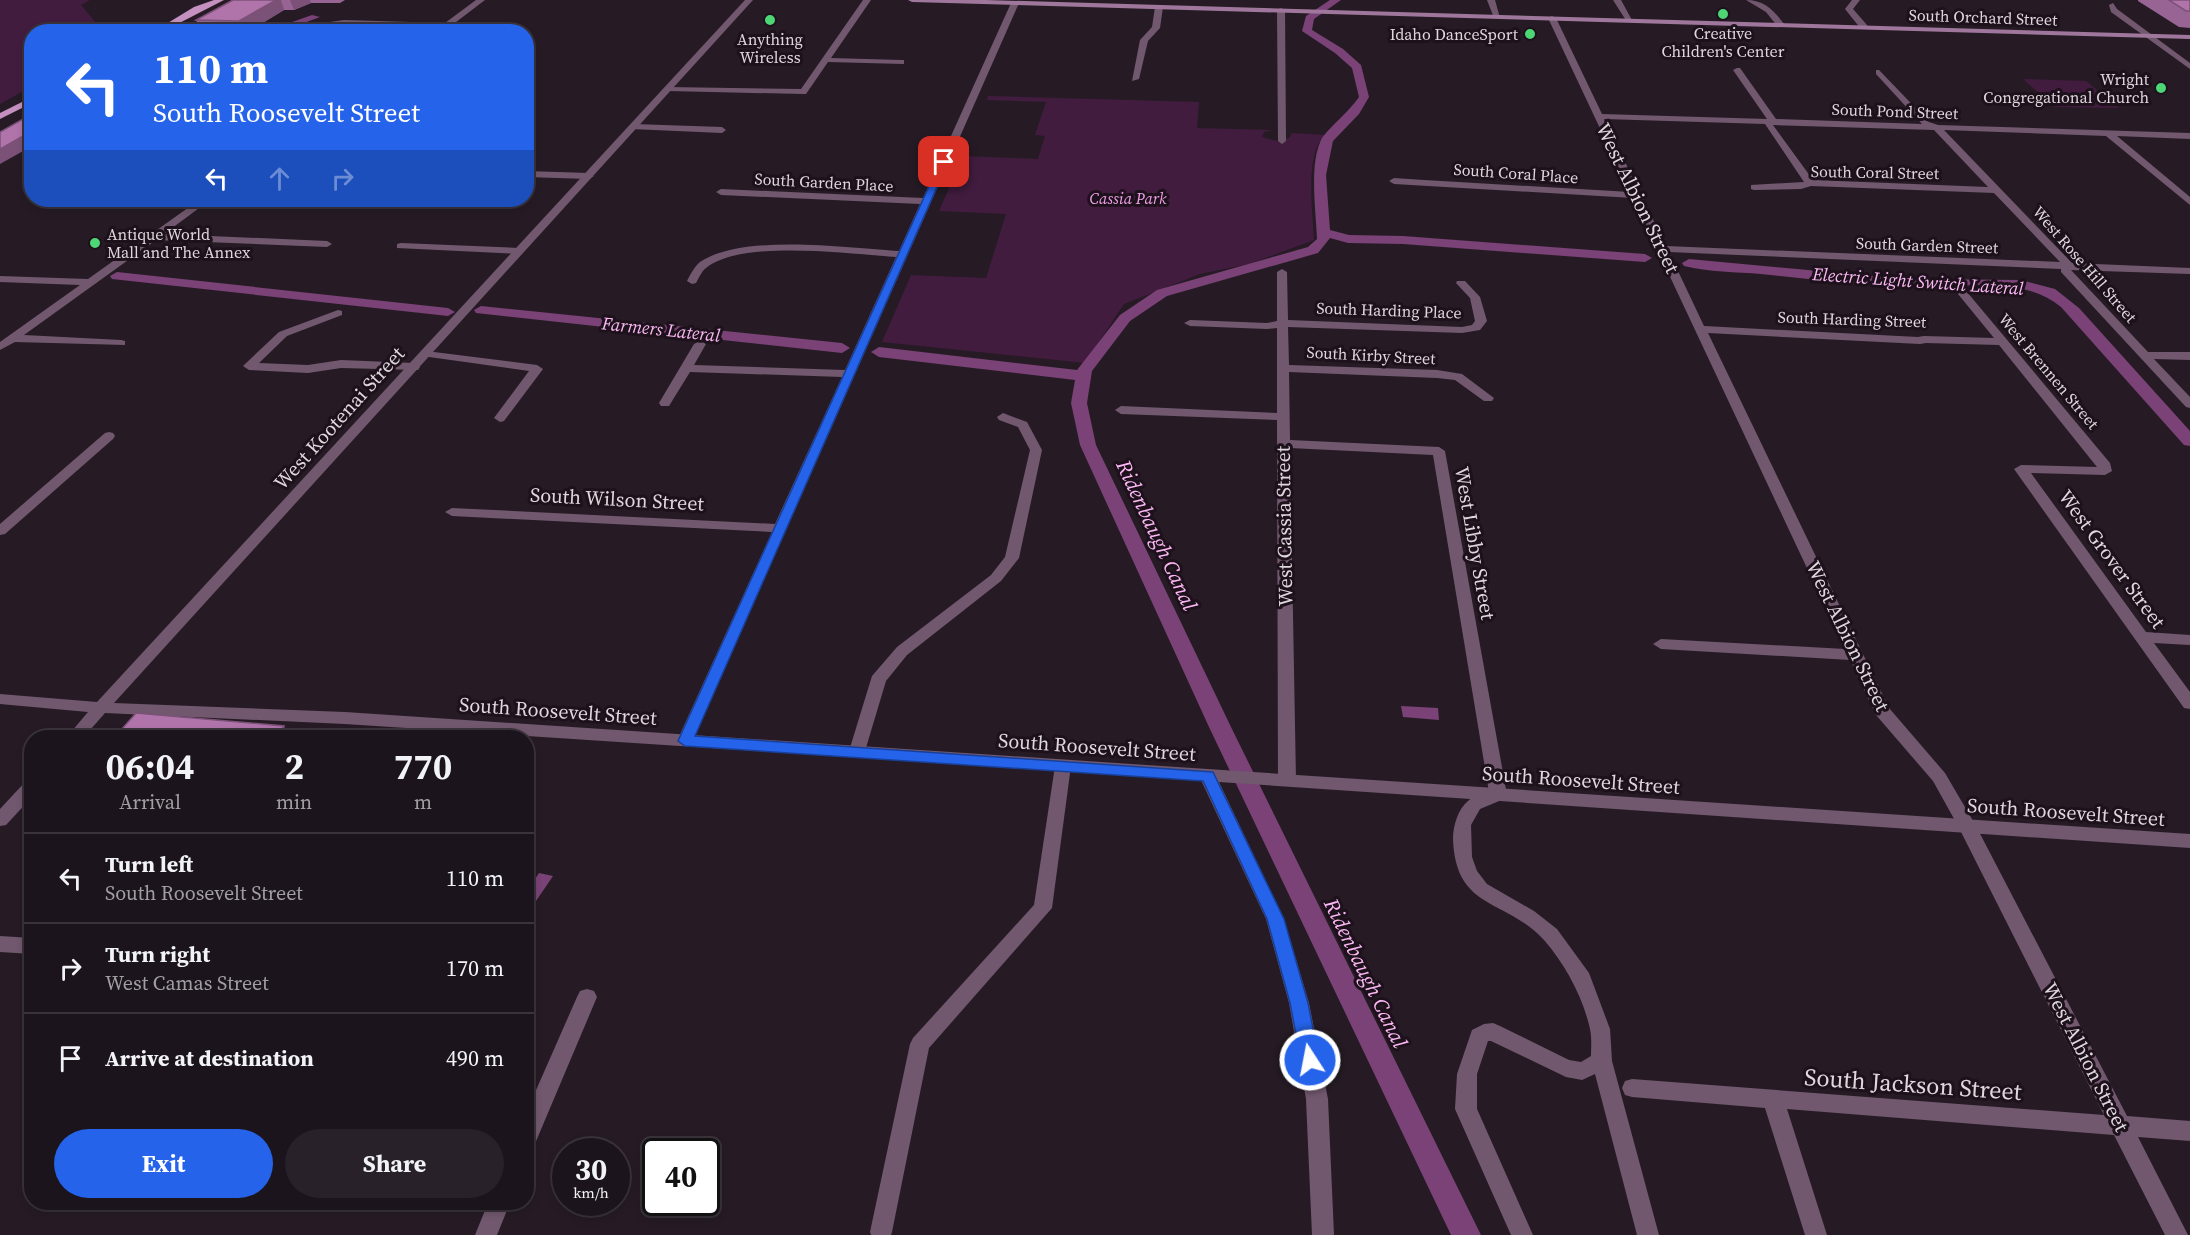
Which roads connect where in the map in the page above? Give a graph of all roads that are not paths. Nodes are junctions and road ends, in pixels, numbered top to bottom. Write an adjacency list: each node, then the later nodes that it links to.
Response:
1 (208, 0): 16 (main road)
2 (220, 0): 16 (main road)
3 (481, 0): 24 (street)
4 (749, 0): 35 (street, West Kootenai Street)
5 (867, 0): 29 (street)
6 (912, 0): 14 (main road, South Orchard Street)
7 (1287, 0): 17 (street)
8 (1491, 0): 18 (street)
9 (1617, 0): 20 (street)
10 (1750, 0): 25 (street)
11 (1856, 0): 26 (street)
12 (1037, 2): 14 (main road, South Orchard Street); 15 (main road, South Orchard Street)
13 (2110, 2): 27 (street)
14 (1015, 3): 54 (street)
15 (1159, 7): 17 (main road, South Orchard Street); 34 (street)
16 (197, 9): 21 (main road)
17 (1284, 10): 18 (main road, South Orchard Street); 45 (street)
18 (1497, 16): 19 (main road, South Orchard Street)
19 (1552, 18): 20 (main road, South Orchard Street); 38 (street, West Albion Street)
20 (1630, 20): 25 (main road, South Orchard Street)
21 (170, 24)
22 (330, 24): 23 (street)
23 (409, 24)
24 (448, 24)
25 (1781, 25): 26 (main road, South Orchard Street)
26 (1864, 27): 27 (main road, South Orchard Street)
27 (2151, 36): 28 (main road, South Orchard Street); 31 (street)
28 (2190, 37)
29 (825, 60): 30 (street); 35 (street)
30 (901, 62)
31 (2190, 67)
32 (1737, 70): 39 (street)
33 (1879, 72): 41 (street, West Rose Hill Street)
34 (1134, 80)
35 (668, 89): 40 (street, West Kootenai Street)
36 (24, 103): 37 (main road)
37 (0, 116)
38 (1598, 116): 39 (street, South Pond Street); 53 (street, West Albion Street)
39 (1770, 122): 41 (street, South Pond Street); 49 (street)
40 (634, 127): 42 (street); 47 (street, West Kootenai Street)
41 (1936, 127): 43 (street, South Pond Street); 51 (street, West Rose Hill Street)
42 (722, 130)
43 (2108, 133): 44 (street, South Pond Street); 55 (street)
44 (2190, 136)
45 (1282, 141)
46 (534, 174): 47 (street)
47 (589, 176): 61 (street, West Kootenai Street)
48 (1394, 181): 53 (street, South Coral Place)
49 (1810, 183): 50 (street, South Coral Street); 51 (street, South Coral Street)
50 (1754, 187)
51 (1996, 190): 63 (street, West Rose Hill Street)
52 (721, 192): 54 (street, South Garden Place)
53 (1636, 195): 60 (street, West Albion Street)
54 (926, 201): 62 (street)
55 (2190, 202)
56 (195, 207): 57 (street)
57 (153, 237): 58 (street); 68 (street)
58 (327, 244)
59 (401, 246): 61 (street)
60 (1662, 249): 63 (street, South Garden Street); 74 (street, West Albion Street)
61 (519, 251): 80 (street, West Kootenai Street)
62 (903, 254): 67 (street); 86 (street)
63 (2069, 266): 64 (street, South Garden Street); 81 (street, West Rose Hill Street)
64 (2190, 271)
65 (1282, 272): 73 (street, West Cassia Street)
66 (0, 279): 68 (street)
67 (692, 280)
68 (90, 282): 75 (street)
69 (1461, 283): 73 (street, South Harding Place)
70 (1963, 294): 76 (street, West Brennen Street)
71 (338, 314): 83 (street)
72 (1190, 323): 73 (street)
73 (1283, 323): 85 (street, West Cassia Street)
74 (1700, 329): 76 (street, South Harding Street); 103 (street, West Albion Street)
75 (13, 338): 77 (street); 79 (street)
76 (2003, 342): 96 (street, West Brennen Street)
77 (121, 343)
78 (700, 344): 84 (street)
79 (0, 347)
80 (426, 354): 83 (street, West Kootenai Street); 93 (street)
81 (2143, 355): 82 (street); 89 (street, West Rose Hill Street)
82 (2190, 356)
83 (414, 367): 106 (street, West Kootenai Street)
84 (686, 368): 86 (street); 88 (street)
85 (1283, 368): 87 (street, South Kirby Street); 92 (street, West Cassia Street)
86 (844, 375): 98 (street)
87 (1488, 398)
88 (664, 403)
89 (2190, 404)
90 (1120, 410): 92 (street)
91 (1003, 417): 111 (street)
92 (1283, 417): 95 (street, West Cassia Street)
93 (500, 418)
94 (109, 436): 99 (street)
95 (1284, 444): 114 (street, West Cassia Street); 116 (street, West Libby Street)
96 (2021, 469): 100 (street, West Grover Street)
97 (452, 512): 98 (street, South Wilson Street)
98 (780, 528): 110 (street)
99 (0, 531)
100 (2142, 637): 101 (street); 105 (street, West Grover Street)
101 (2190, 640)
102 (1661, 644): 103 (street)
103 (1856, 655): 118 (street, West Albion Street)
104 (0, 699): 106 (street, South Roosevelt Street)
105 (2190, 704)
106 (101, 708): 107 (street, West Kootenai Street); 108 (street, South Roosevelt Street)
107 (81, 730)
108 (522, 730)
109 (534, 731): 110 (street, South Roosevelt Street)
110 (685, 741): 111 (street, South Roosevelt Street)
111 (857, 751): 112 (street, South Roosevelt Street)
112 (1063, 766): 113 (street, South Roosevelt Street); 130 (street)
113 (1208, 776): 114 (street, South Roosevelt Street); 132 (street)
114 (1287, 781): 116 (street, South Roosevelt Street)
115 (24, 794): 117 (street)
116 (1498, 795): 118 (street, South Roosevelt Street); 123 (street)
117 (0, 820)
118 (1967, 826): 119 (street, South Roosevelt Street); 127 (street, West Albion Street)
119 (2190, 841)
120 (0, 944): 121 (street)
121 (24, 946)
122 (587, 997): 126 (street)
123 (1602, 1061): 133 (street); 134 (street)
124 (1632, 1088): 125 (street, South Jackson Street)
125 (1773, 1099): 127 (street, South Jackson Street); 135 (street)
126 (534, 1120)
127 (2121, 1126): 128 (street, South Jackson Street); 136 (street, West Albion Street)
128 (2190, 1131)
129 (496, 1210): 131 (street)
130 (881, 1232)
131 (486, 1235)
132 (1323, 1235)
133 (1522, 1235)
134 (1648, 1235)
135 (1816, 1235)
136 (2177, 1235)

